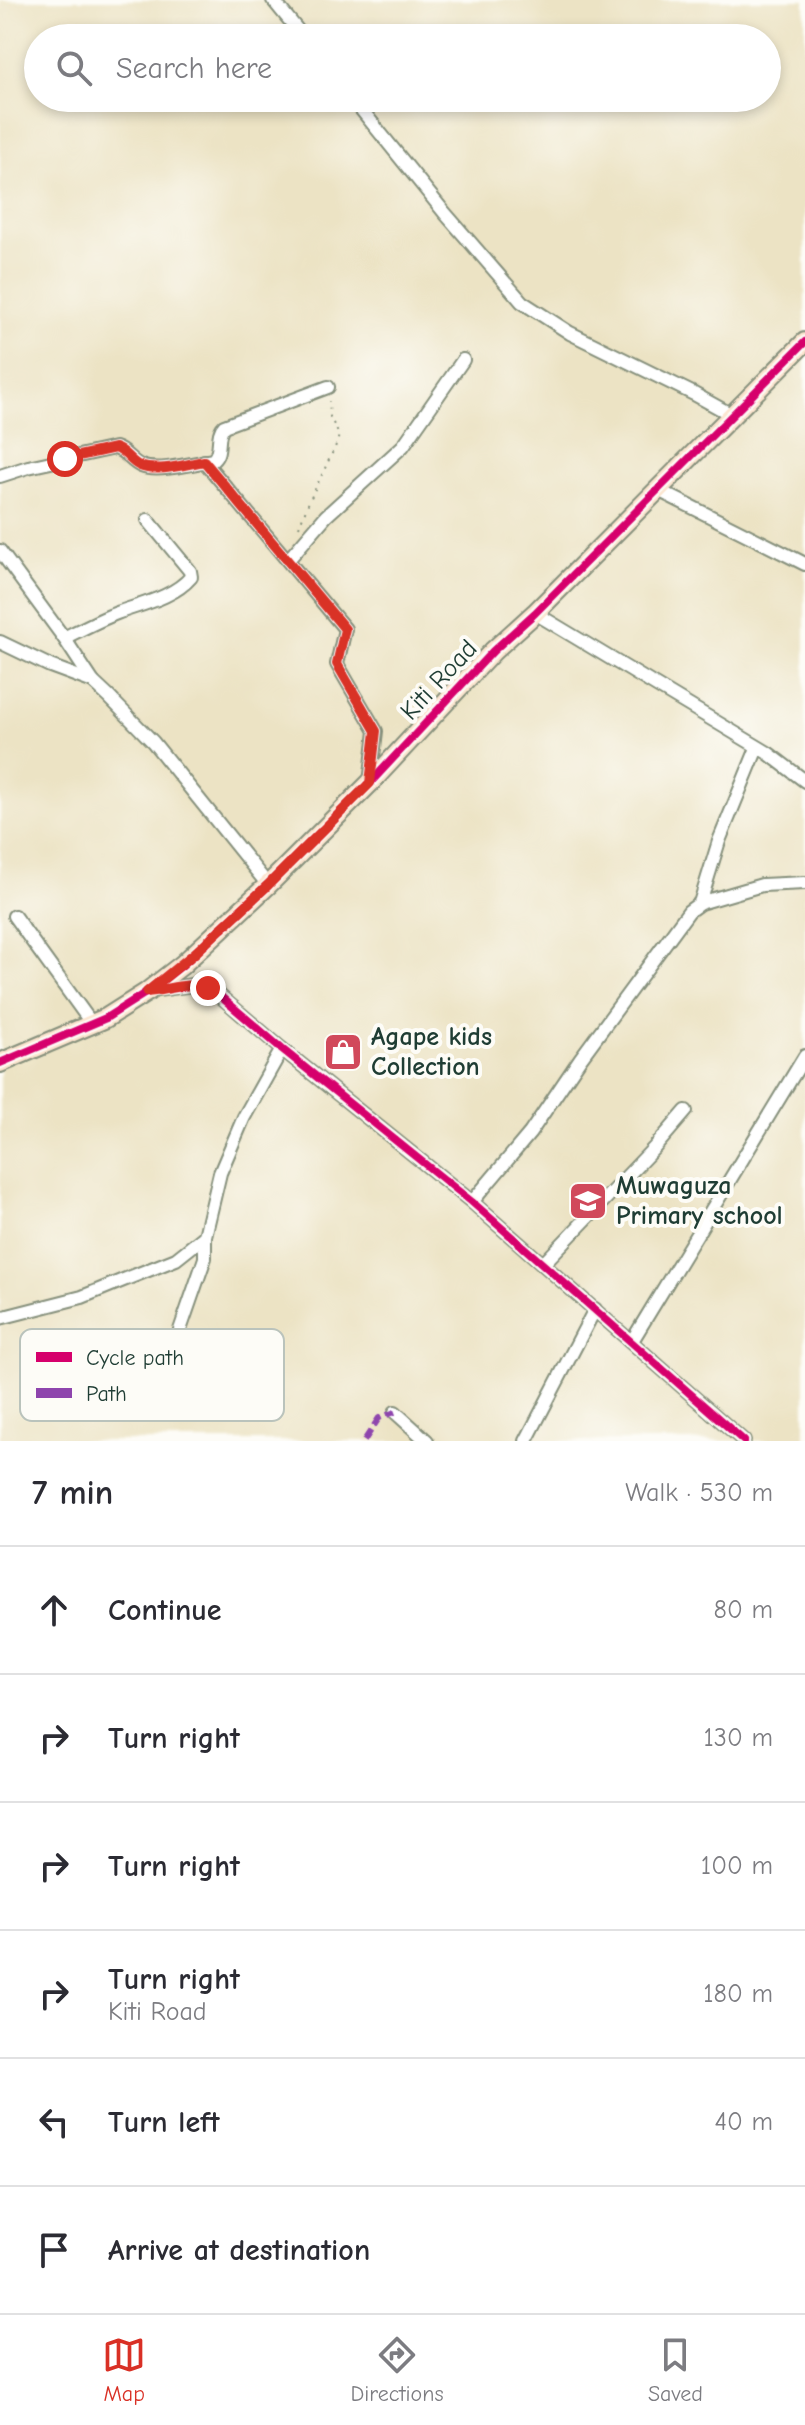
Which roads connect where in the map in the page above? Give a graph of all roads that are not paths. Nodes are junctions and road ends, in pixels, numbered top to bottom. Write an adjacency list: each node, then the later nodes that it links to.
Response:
1 (273, 0): 2 (street)
2 (293, 24)
3 (363, 112): 7 (street)
4 (805, 342): 7 (street, Kiti Road)
5 (463, 360): 13 (street)
6 (328, 387): 8 (street)
7 (732, 415): 10 (street, Kiti Road)
8 (204, 461): 9 (street); 13 (street)
9 (0, 476)
10 (658, 490): 14 (street); 15 (street, Kiti Road)
11 (148, 520): 16 (street)
12 (0, 551): 16 (street)
13 (288, 560): 21 (street)
14 (805, 564)
15 (535, 613): 19 (street); 21 (street, Kiti Road)
16 (64, 638): 18 (street)
17 (0, 642): 18 (street)
18 (93, 682): 23 (street)
19 (757, 748): 20 (street); 24 (street)
20 (805, 781)
21 (370, 783): 23 (street, Kiti Road)
22 (805, 883): 24 (street)
23 (268, 885): 26 (street, Kiti Road)
24 (700, 903): 32 (street)
25 (14, 916): 27 (street)
26 (147, 992): 27 (street, Kiti Road); 28 (street)
27 (92, 1024): 30 (street, Kiti Road)
28 (282, 1049): 32 (street); 33 (street)
29 (805, 1056): 38 (street)
30 (0, 1063)
31 (686, 1111): 34 (street)
32 (472, 1202): 34 (street)
33 (205, 1236): 36 (street); 37 (street)
34 (543, 1264): 35 (street)
35 (595, 1309): 38 (street); 41 (street)
36 (0, 1318)
37 (180, 1329)
38 (632, 1341): 42 (street)
39 (395, 1412): 40 (street)
40 (427, 1441)
41 (526, 1441)
42 (744, 1441)

